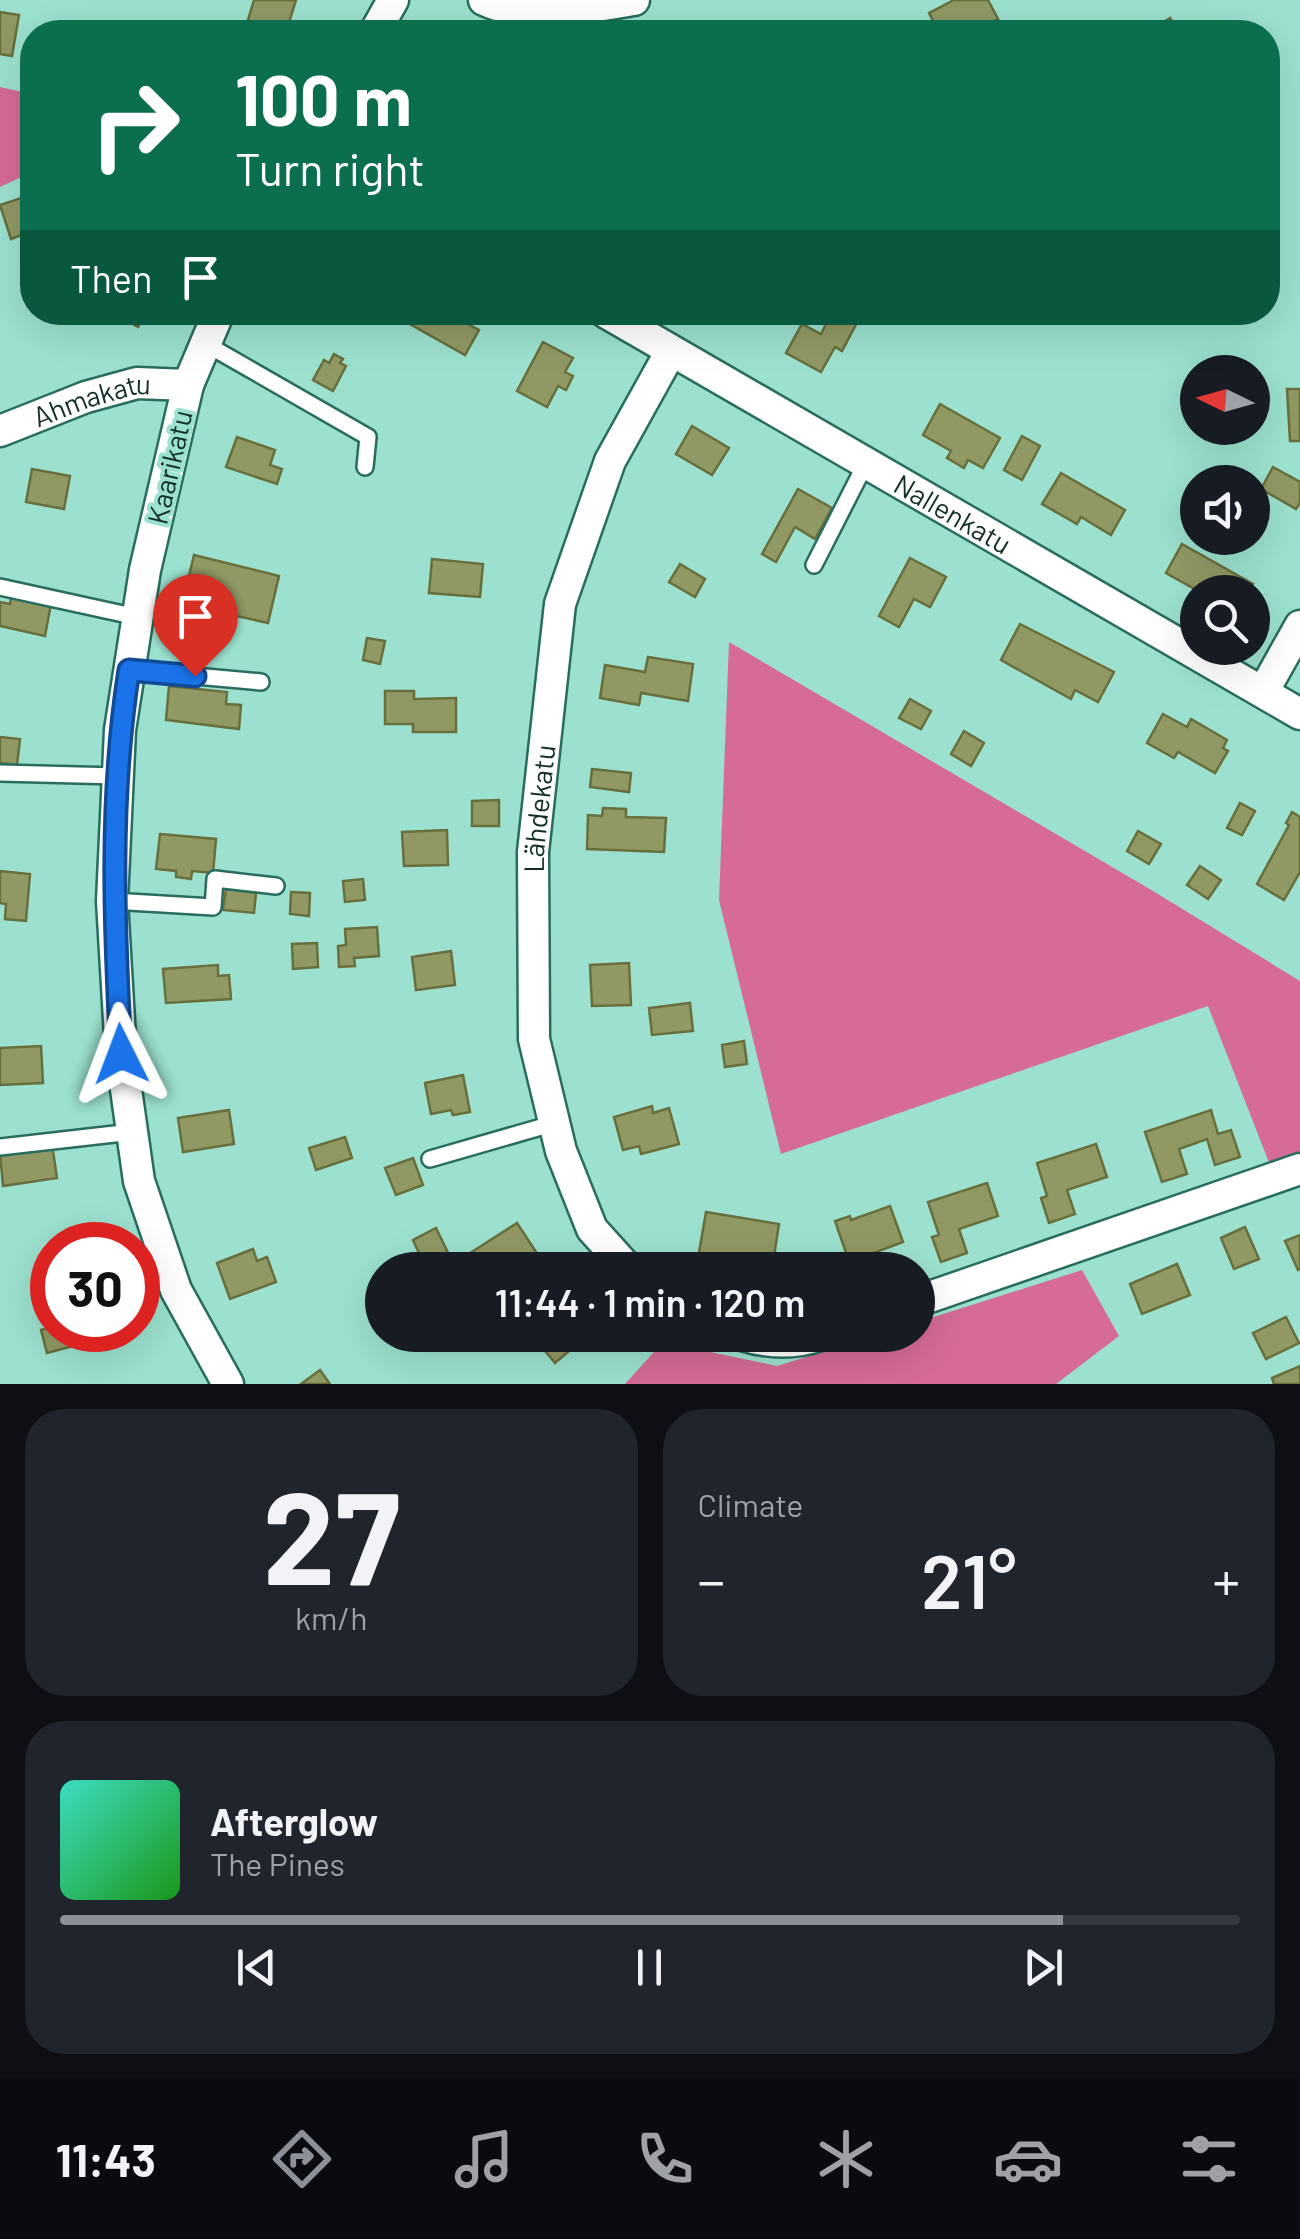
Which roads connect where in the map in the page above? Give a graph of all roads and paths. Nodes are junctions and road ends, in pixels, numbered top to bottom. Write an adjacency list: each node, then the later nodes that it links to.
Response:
1 (484, 0): 2 (street)
2 (634, 0)
3 (214, 325): 5 (street, Kaarikatu)
4 (627, 325): 6 (street, Nallenkatu)
5 (206, 344): 7 (street, Kaarikatu); 10 (lane)
6 (671, 351): 9 (street, Nallenkatu); 23 (street, Lähdekatu)
7 (188, 385): 8 (street, Ahmakatu); 13 (street, Kaarikatu)
8 (0, 431)
9 (866, 463): 11 (lane); 17 (street, Nallenkatu)
10 (364, 467)
11 (814, 566)
12 (0, 586): 13 (lane)
13 (137, 617): 15 (street, Kaarikatu)
14 (1300, 626): 17 (street)
15 (129, 670): 16 (lane); 20 (street, Kaarikatu)
16 (261, 682)
17 (1263, 692): 18 (street, Nallenkatu)
18 (1300, 714)
19 (0, 774): 20 (lane)
20 (118, 776): 22 (street, Kaarikatu)
21 (276, 886): 22 (lane)
22 (112, 901): 24 (street, Kaarikatu)
23 (555, 1123): 26 (lane); 28 (street, Lähdekatu)
24 (132, 1132): 25 (lane); 30 (street, Kaarikatu)
25 (0, 1147)
26 (430, 1158)
27 (1300, 1169): 29 (street)
28 (613, 1252)
29 (935, 1296)
30 (228, 1384)

